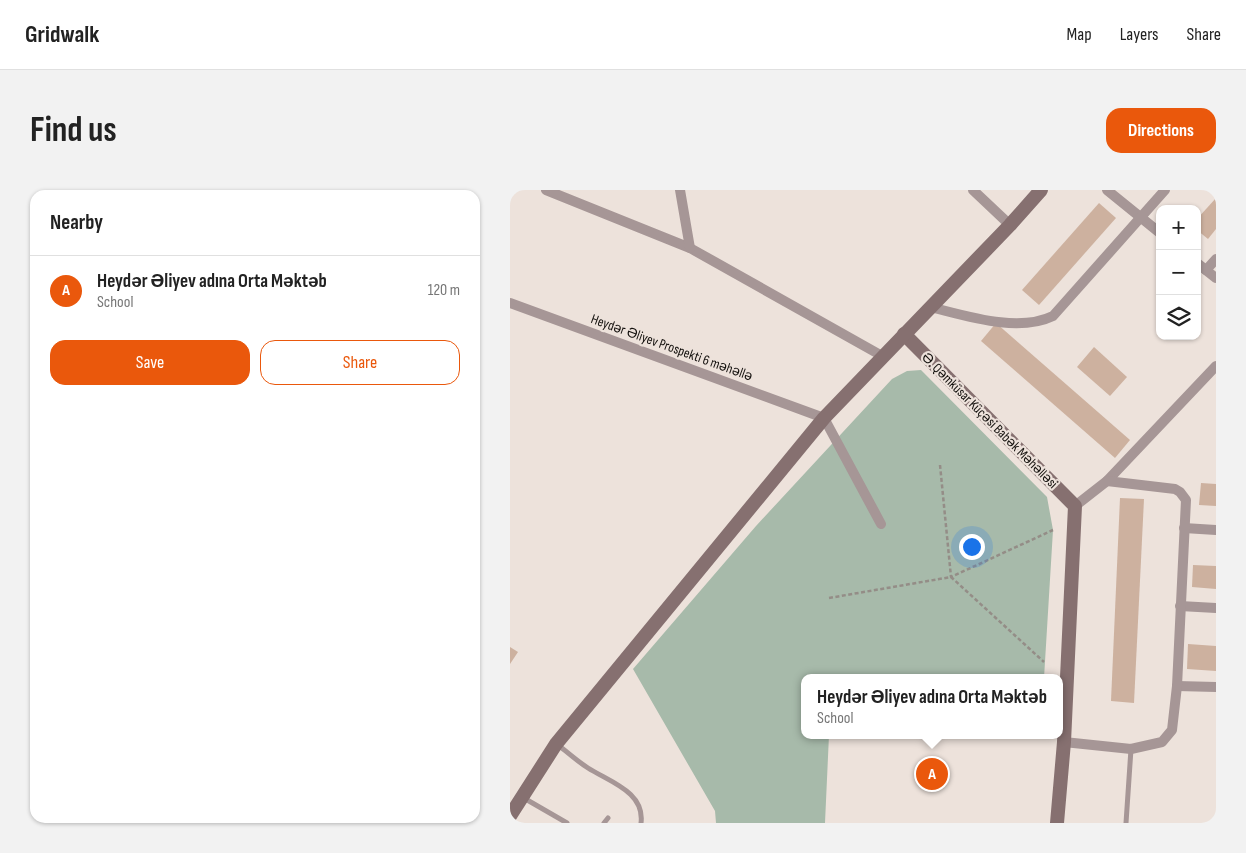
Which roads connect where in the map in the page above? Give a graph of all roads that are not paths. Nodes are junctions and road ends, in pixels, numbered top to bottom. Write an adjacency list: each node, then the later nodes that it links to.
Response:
1 (546, 190): 10 (street)
2 (680, 190): 10 (street)
3 (973, 190): 8 (street)
4 (1040, 190): 8 (main road)
5 (1107, 190): 7 (street)
6 (1165, 190): 7 (street)
7 (1140, 217): 9 (street); 16 (street)
8 (1010, 225): 16 (main road)
9 (1156, 230)
10 (690, 248): 18 (street)
11 (1216, 259): 13 (street)
12 (1201, 266): 13 (street)
13 (1206, 270): 14 (street)
14 (1216, 278)
15 (510, 303): 20 (street, Heydər Əliyev Prospekti 6 məhəllə)
16 (930, 307): 17 (main road)
17 (904, 334): 18 (main road); 22 (main road, Ə. Qəmküsar Küçəsi Babək Məhəlləsi)
18 (884, 357): 20 (main road)
19 (1216, 366): 21 (street)
20 (824, 418): 23 (street); 31 (main road)
21 (1107, 480): 22 (street); 24 (street)
22 (1075, 506): 30 (main road)
23 (881, 524)
24 (1184, 528): 25 (street); 26 (street)
25 (1216, 530)
26 (1180, 606): 27 (street); 28 (street)
27 (1216, 608)
28 (1177, 686): 29 (street); 32 (street)
29 (1216, 687)
30 (1064, 742): 32 (street); 39 (main road)
31 (556, 744): 33 (main road); 38 (lane)
32 (1131, 749): 40 (lane)
33 (522, 796): 34 (main road); 36 (lane)
34 (510, 816)
35 (608, 818): 37 (lane)
36 (567, 823)
37 (604, 823)
38 (641, 823)
39 (1057, 823)
40 (1126, 823)

